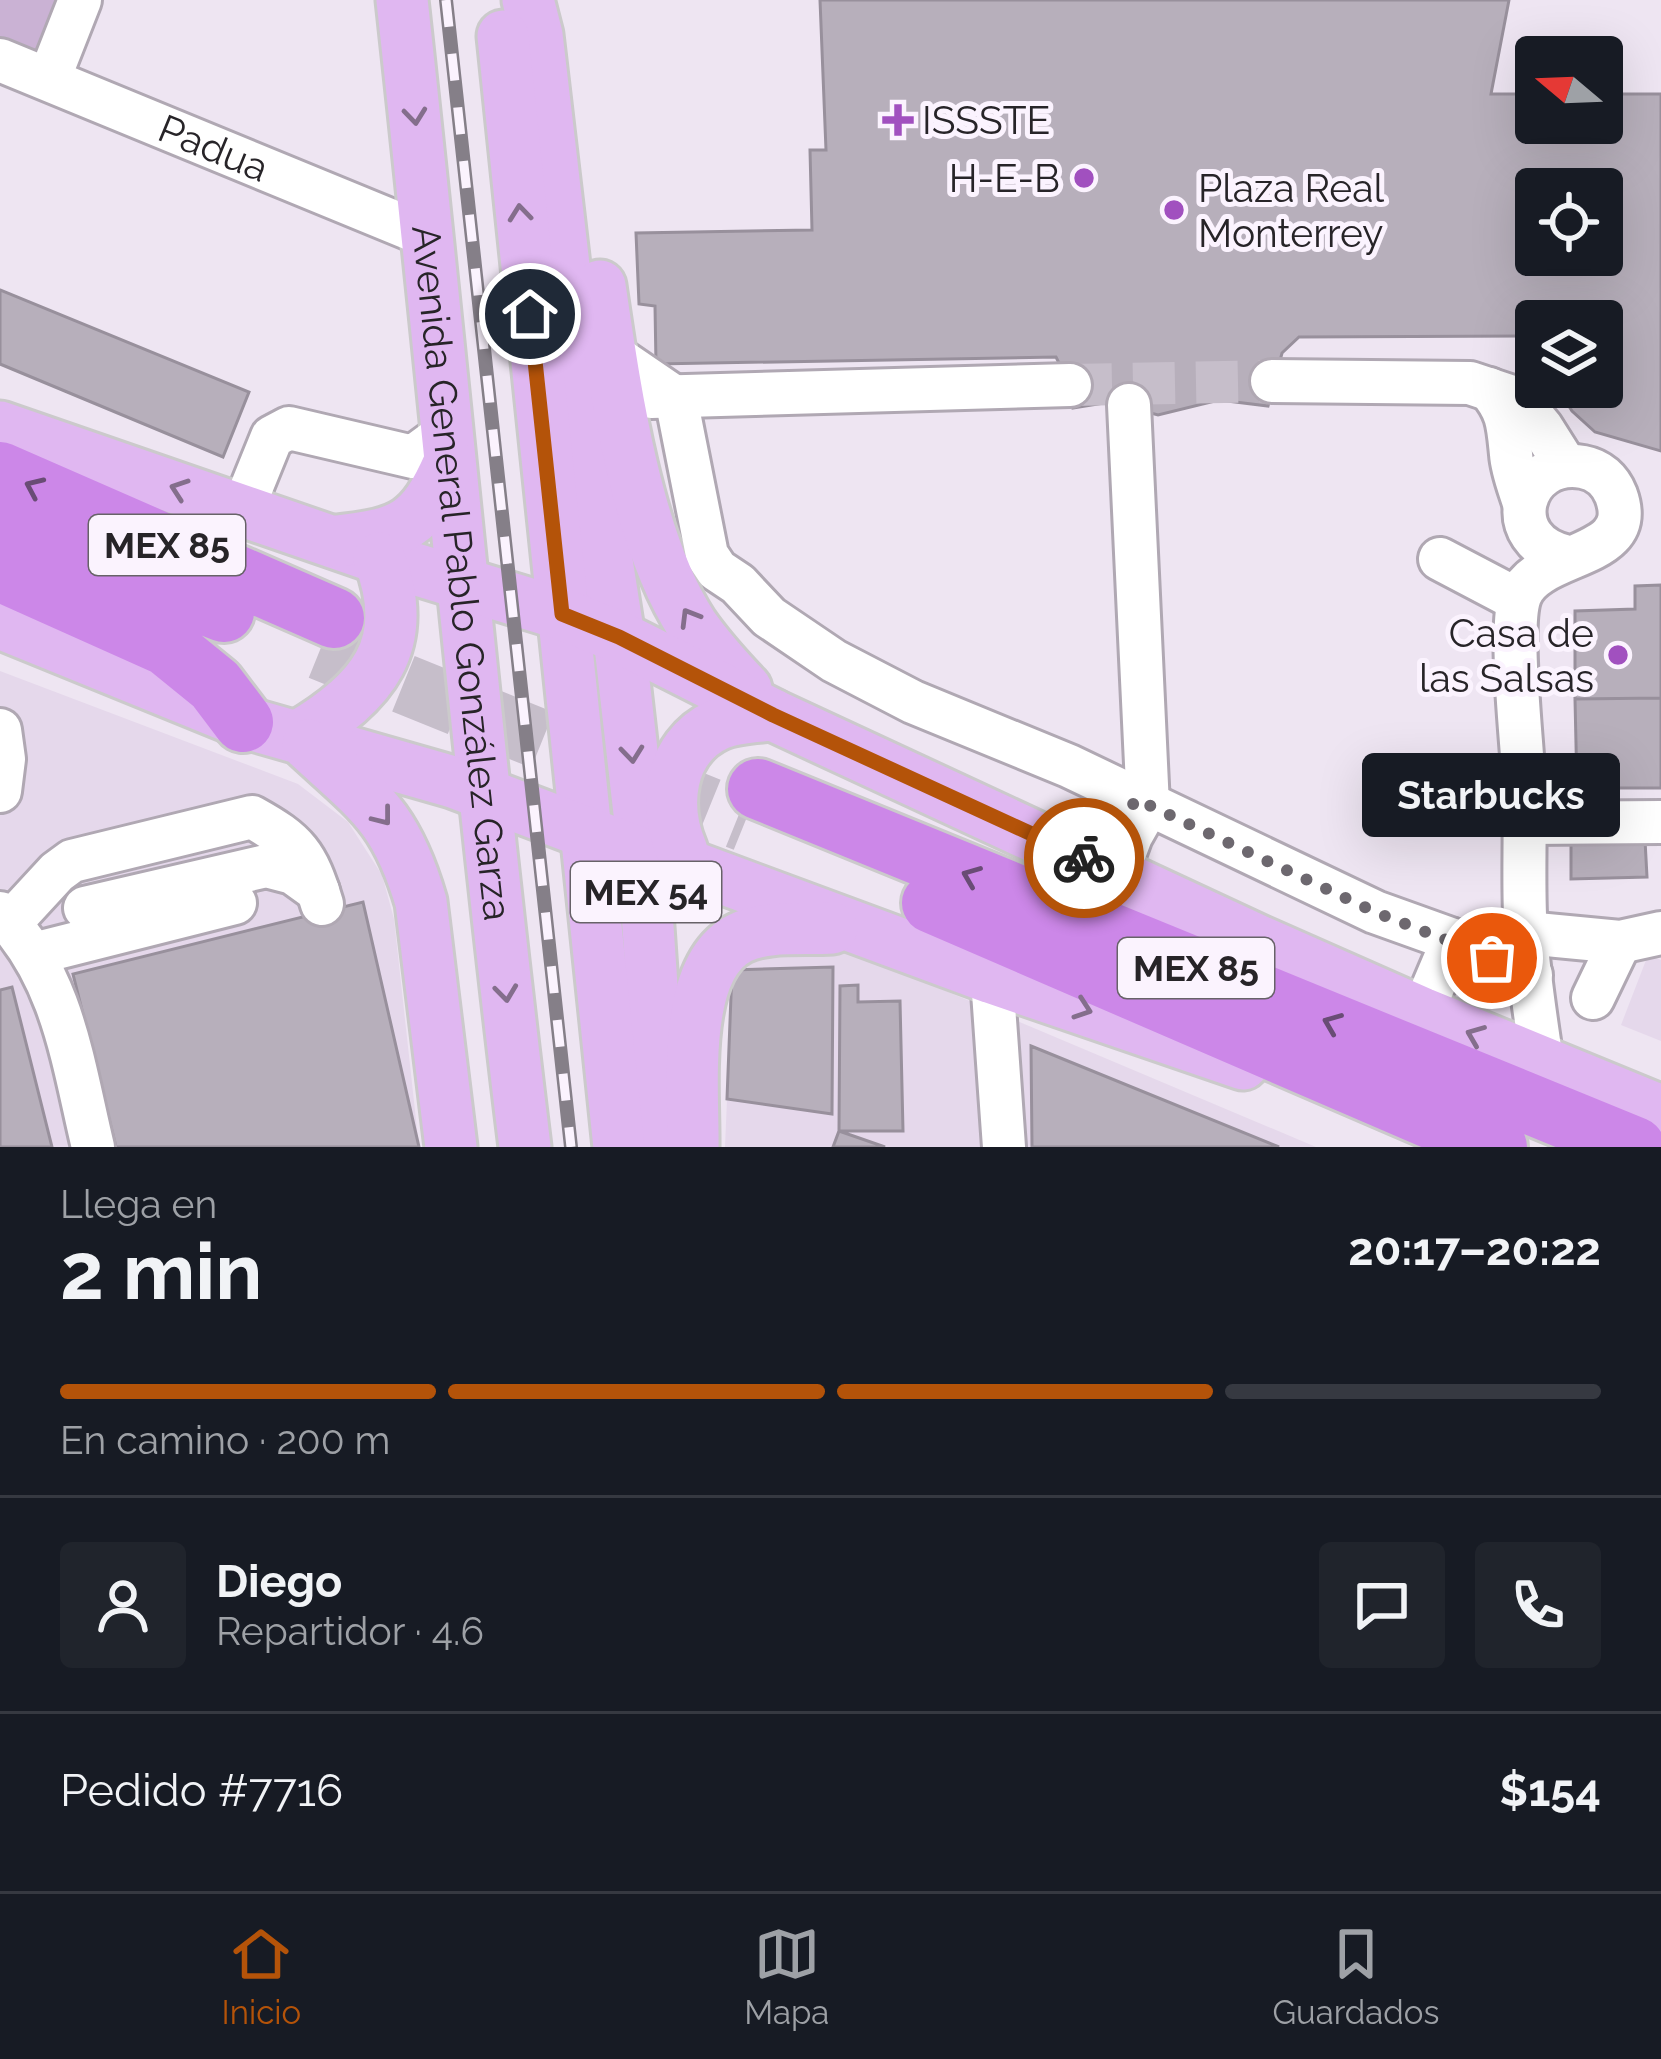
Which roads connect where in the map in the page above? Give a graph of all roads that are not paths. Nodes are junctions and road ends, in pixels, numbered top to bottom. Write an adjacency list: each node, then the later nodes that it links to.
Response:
1 (80, 0): 7 (street)
2 (402, 0): 8 (main road, Avenida General Pablo González Garza, one-way to 8)
3 (507, 0): 18 (main road, MEX 54, one-way to 3)
4 (528, 0): 12 (main road, MEX 54)
5 (553, 0): 12 (main road)
6 (0, 59): 7 (street, Padua)
7 (49, 79): 8 (street, Padua)
8 (428, 236): 15 (main road, Avenida General Pablo González Garza)
9 (1272, 381): 11 (street)
10 (1070, 385): 12 (street)
11 (1489, 388): 16 (street); 19 (street)
12 (622, 394): 18 (main road); 31 (main road, MEX 54); 32 (main road, one-way to 12); 37 (street)
13 (1130, 405): 37 (street)
14 (0, 427): 20 (main road, MEX 85, one-way to 14)
15 (448, 448): 20 (street); 22 (main road); 27 (main road, Avenida General Pablo González Garza)
16 (1566, 466): 19 (street); 23 (street)
17 (0, 472): 21 (highway, MEX 85, one-way to 17)
18 (548, 497): 29 (main road, MEX 54)
19 (1524, 503): 23 (street)
20 (242, 511): 22 (main road, MEX 85)
21 (0, 525)
22 (329, 541): 24 (main road, MEX 85)
23 (1568, 557): 28 (street)
24 (379, 558): 27 (main road, MEX 85); 33 (main road)
25 (1441, 559): 28 (street)
26 (0, 571): 33 (highway)
27 (464, 582): 29 (main road, MEX 85); 36 (main road, Avenida General Pablo González Garza)
28 (1518, 600): 38 (street)
29 (562, 614): 31 (main road, MEX 85); 40 (main road, MEX 54)
30 (0, 623): 33 (main road)
31 (619, 637): 32 (main road, MEX 85); 41 (main road, MEX 54, one-way to 41)
32 (768, 711): 41 (main road); 42 (main road, MEX 85)
33 (271, 729): 36 (main road); 57 (main road, one-way to 57)
34 (0, 730): 35 (street)
35 (0, 791)
36 (482, 793): 40 (main road); 58 (main road, Avenida General Pablo González Garza, one-way to 58)
37 (1144, 797): 42 (street); 48 (street)
38 (1527, 823): 39 (street); 49 (street)
39 (1661, 823)
40 (585, 833): 41 (main road); 59 (main road, MEX 54)
41 (665, 859): 45 (main road); 60 (main road, MEX 54)
42 (1108, 870): 52 (main road, MEX 85)
43 (236, 903): 46 (street)
44 (85, 908): 46 (street)
45 (854, 928): 50 (main road); 61 (main road)
46 (14, 930): 56 (street)
47 (1641, 938): 49 (street); 51 (street)
48 (1453, 940): 49 (street); 52 (street)
49 (1528, 954): 53 (street)
50 (992, 978): 54 (main road, one-way to 54); 62 (street)
51 (1593, 998)
52 (1422, 1013): 53 (main road, MEX 85, one-way to 52)
53 (1542, 1062): 55 (main road, MEX 85)
54 (1387, 1101): 63 (highway, MEX 85); 64 (highway, MEX 85, one-way to 54)
55 (1661, 1111)
56 (94, 1147)
57 (451, 1147)
58 (525, 1147)
59 (619, 1147)
60 (663, 1147)
61 (693, 1147)
62 (1004, 1147)
63 (1497, 1147)
64 (1635, 1147)

